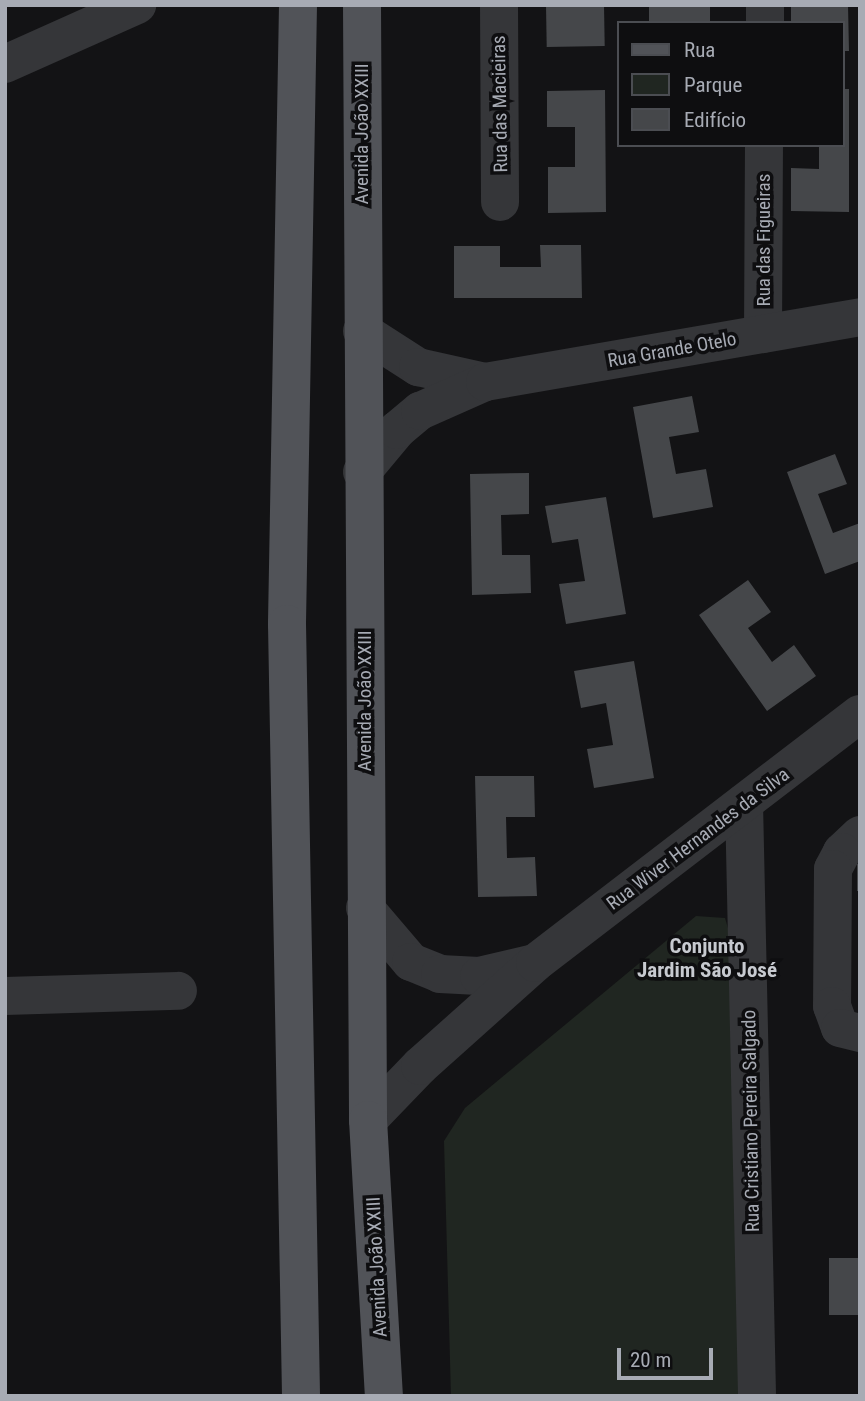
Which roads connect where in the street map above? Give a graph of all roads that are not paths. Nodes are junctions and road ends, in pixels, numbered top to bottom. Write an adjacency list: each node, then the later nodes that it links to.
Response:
1 (137, 5): 5 (street)
2 (298, 5): 22 (main road)
3 (362, 5): 9 (main road, Avenida João XXIII)
4 (499, 5): 7 (street, Rua das Macieiras)
5 (5, 64)
6 (764, 147): 10 (street, Rua das Figueiras)
7 (500, 202)
8 (860, 317): 10 (street, Rua Grande Otelo)
9 (362, 331): 11 (street, Rua Grande Otelo); 12 (main road, Avenida João XXIII)
10 (763, 334): 11 (street, Rua Grande Otelo)
11 (485, 382): 12 (street, Rua Grande Otelo)
12 (362, 472): 16 (main road, Avenida João XXIII)
13 (855, 726): 14 (street, Rua Wiver Hernandes da Silva)
14 (744, 803): 17 (street, Rua Wiver Hernandes da Silva); 24 (street, Rua Cristiano Pereira Salgado)
15 (860, 835): 20 (street)
16 (365, 908): 17 (street, Rua Wiver Hernandes da Silva); 21 (main road, Avenida João XXIII)
17 (536, 963): 21 (street, Rua Wiver Hernandes da Silva)
18 (178, 991): 19 (street)
19 (5, 996)
20 (860, 1034)
21 (368, 1120): 23 (main road, Avenida João XXIII)
22 (301, 1396)
23 (384, 1396)
24 (757, 1396)

